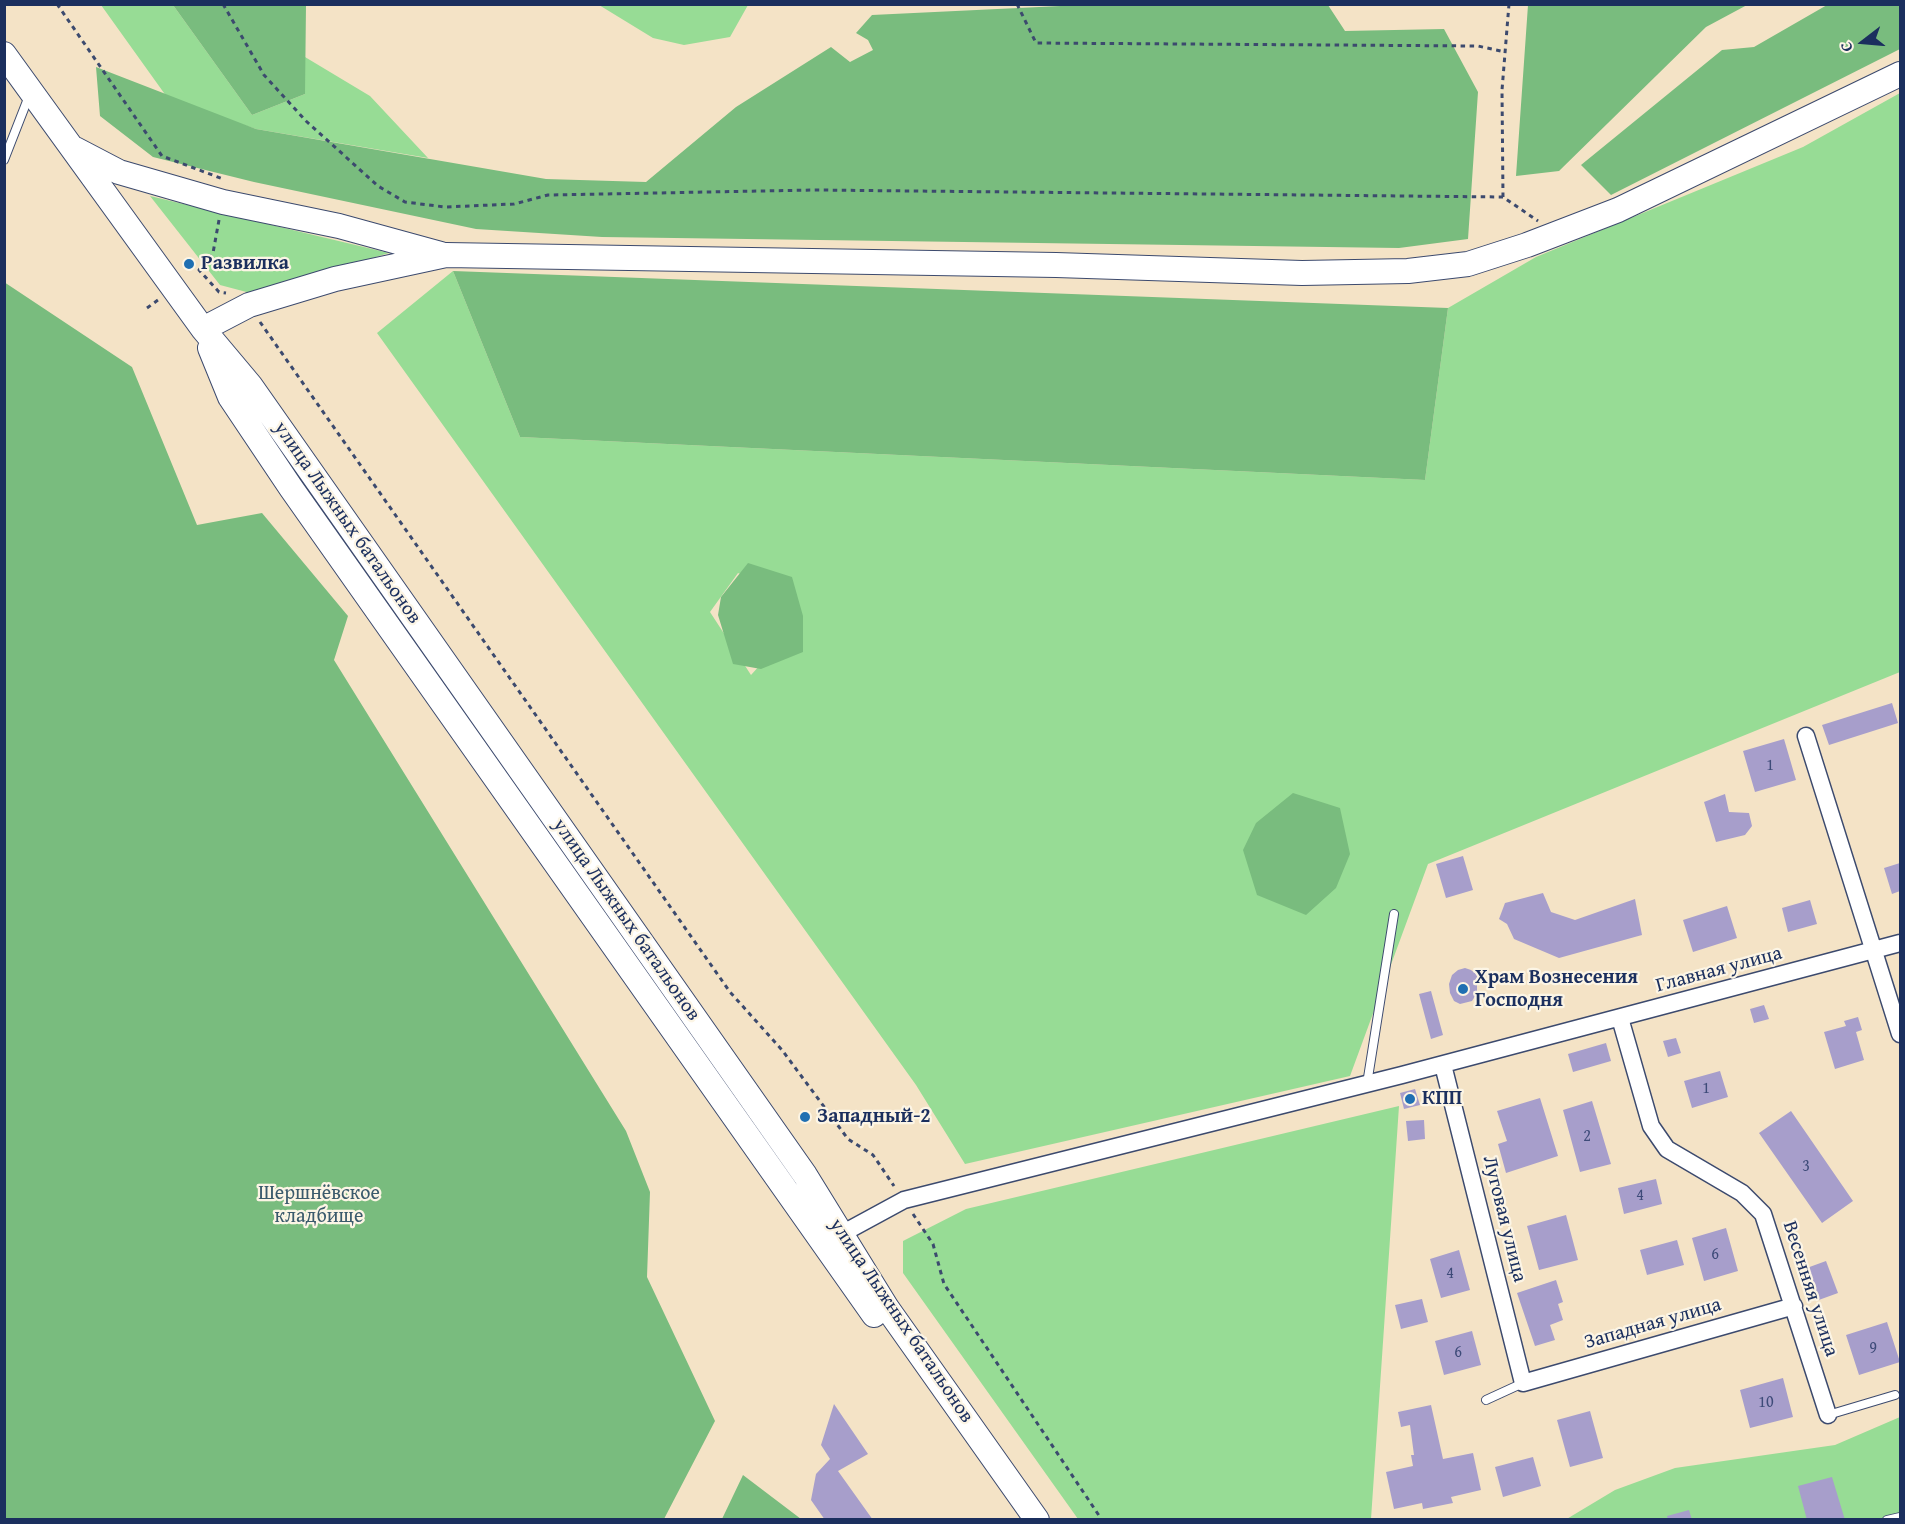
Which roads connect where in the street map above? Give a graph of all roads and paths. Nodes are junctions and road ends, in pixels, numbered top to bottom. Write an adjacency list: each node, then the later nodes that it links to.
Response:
1 (57, 4): 12 (path)
2 (223, 4): 11 (path)
3 (1017, 4): 5 (path)
4 (1509, 4): 5 (path)
5 (1505, 52): 11 (path)
6 (4, 54): 8 (street, улица Лыжных батальонов)
7 (1900, 74): 13 (street)
8 (30, 91): 9 (street, улица Лыжных батальонов); 10 (lane)
9 (70, 147): 12 (street); 16 (street, улица Лыжных батальонов)
10 (4, 160)
11 (1503, 197): 13 (path)
12 (223, 202): 14 (street); 15 (path)
13 (1550, 236): 14 (street)
14 (446, 255): 15 (street)
15 (249, 305): 16 (street); 25 (path)
16 (203, 329): 26 (street, улица Лыжных батальонов)
17 (1806, 736): 20 (street)
18 (1394, 914): 24 (lane)
19 (1900, 944): 20 (street, Главная улица)
20 (1875, 950): 21 (street, Главная улица); 22 (street)
21 (1620, 1018): 23 (street, Главная улица); 28 (street, Весенняя улица)
22 (1900, 1034)
23 (1443, 1065): 24 (street, Главная улица); 29 (street, Луговая улица)
24 (1366, 1084): 26 (street, Главная улица)
25 (848, 1138)
26 (832, 1239): 34 (street, улица Лыжных батальонов); 35 (street, улица Лыжных батальонов)
27 (944, 1284): 36 (path)
28 (1794, 1306): 29 (street, Западная улица); 32 (street, Весенняя улица)
29 (1523, 1383): 31 (lane)
30 (1896, 1395): 32 (lane)
31 (1486, 1400)
32 (1828, 1415)
33 (1900, 1517): 37 (lane)
34 (1018, 1520)
35 (1037, 1520)
36 (1102, 1520)
37 (1887, 1520)

